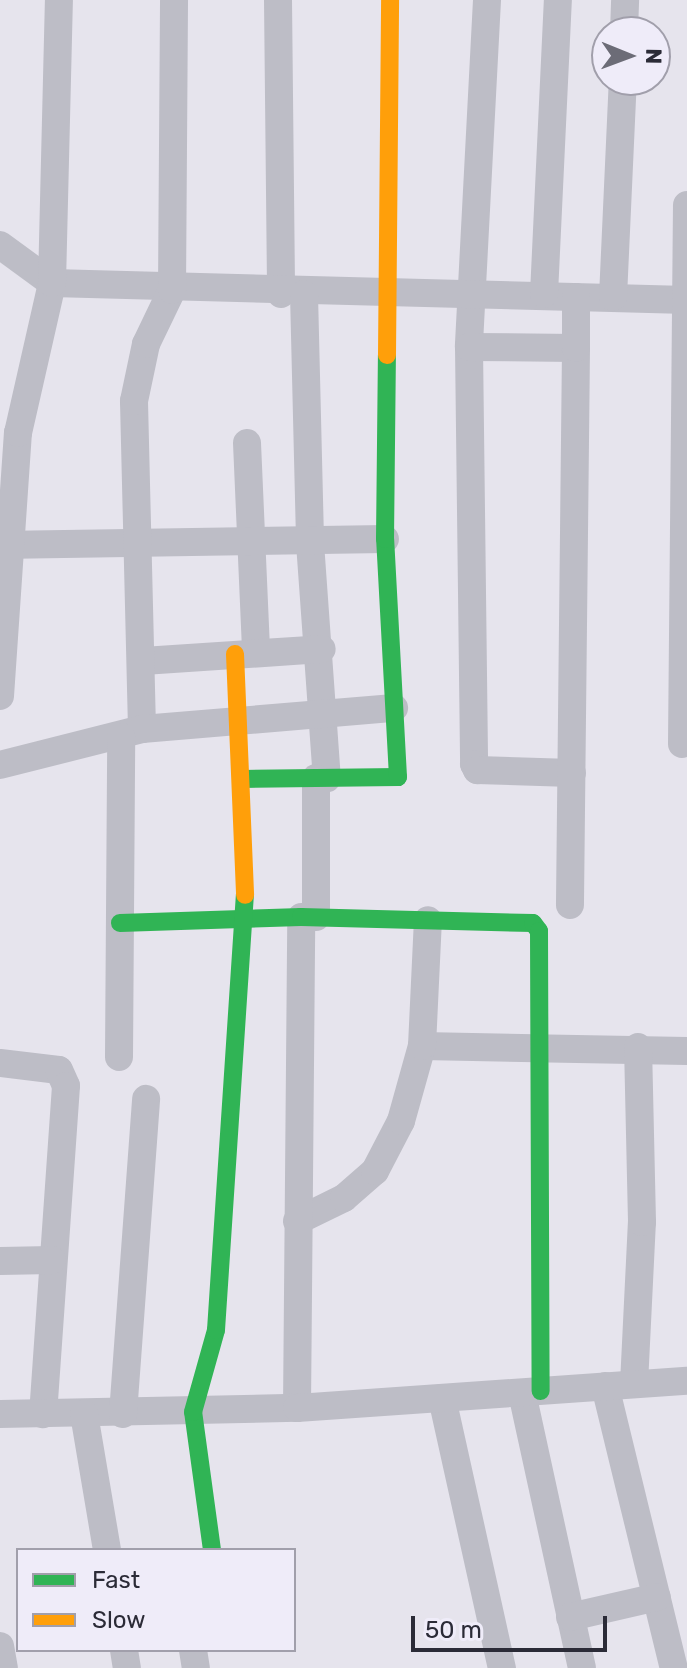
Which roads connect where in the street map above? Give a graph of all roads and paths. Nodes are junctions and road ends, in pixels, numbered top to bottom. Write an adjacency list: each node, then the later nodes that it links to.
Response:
1 (59, 0): 10 (street)
2 (174, 0): 11 (street)
3 (278, 0): 14 (street)
4 (390, 0): 13 (street)
5 (487, 0): 12 (street)
6 (558, 0): 15 (street)
7 (622, 96): 17 (street)
8 (687, 205): 18 (street)
9 (0, 245): 10 (street)
10 (52, 283): 11 (street); 25 (street)
11 (172, 290): 14 (street); 27 (street)
12 (471, 291): 13 (street); 15 (street); 19 (street)
13 (387, 293): 14 (street); 23 (street)
14 (292, 294): 24 (street)
15 (544, 294): 16 (street)
16 (576, 297): 17 (street); 20 (street)
17 (613, 297): 18 (street)
18 (685, 300): 22 (street)
19 (469, 347): 20 (street); 38 (street)
20 (576, 348): 38 (street)
21 (247, 443): 26 (street)
22 (685, 480): 36 (street)
23 (385, 539): 24 (street); 32 (street)
24 (310, 543): 26 (street); 28 (street)
25 (2, 545): 27 (street); 31 (street)
26 (251, 545): 27 (street); 29 (street)
27 (138, 548): 30 (street)
28 (322, 649): 29 (street); 33 (street)
29 (245, 653): 30 (street); 34 (street)
30 (143, 661): 35 (street)
31 (0, 696)
32 (394, 708): 33 (street); 39 (street)
33 (327, 716): 34 (street); 39 (street)
34 (239, 724): 35 (street); 40 (street)
35 (132, 733): 37 (street); 45 (street)
36 (682, 744)
37 (0, 765)
38 (572, 773): 41 (street)
39 (322, 778): 40 (street); 42 (street)
40 (243, 779): 43 (street)
41 (570, 905)
42 (309, 917): 43 (street); 44 (street); 53 (street)
43 (246, 919): 45 (street); 62 (street)
44 (428, 920): 46 (street); 47 (street)
45 (120, 923): 50 (street)
46 (422, 1046): 47 (street); 53 (street)
47 (538, 1047): 48 (street); 59 (street)
48 (638, 1047): 49 (street); 57 (street)
49 (687, 1051)
50 (119, 1057)
51 (0, 1063): 54 (street)
52 (146, 1099): 66 (street)
53 (297, 1221): 61 (street)
54 (52, 1260): 55 (street); 64 (street)
55 (0, 1261)
56 (687, 1381): 57 (street)
57 (634, 1384): 58 (street)
58 (605, 1386): 59 (street); 69 (street)
59 (532, 1392): 60 (street); 70 (street)
60 (442, 1398): 61 (street); 73 (street)
61 (297, 1408): 62 (street)
62 (193, 1412): 66 (street); 68 (street)
63 (0, 1414): 64 (street)
64 (43, 1414): 65 (street)
65 (84, 1414): 66 (street); 67 (street)
66 (123, 1414)
67 (107, 1548)
68 (212, 1548)
69 (657, 1597): 70 (street); 75 (street)
70 (570, 1617): 74 (street)
71 (0, 1646): 72 (street)
72 (4, 1668)
73 (502, 1668)
74 (582, 1668)
75 (674, 1668)

